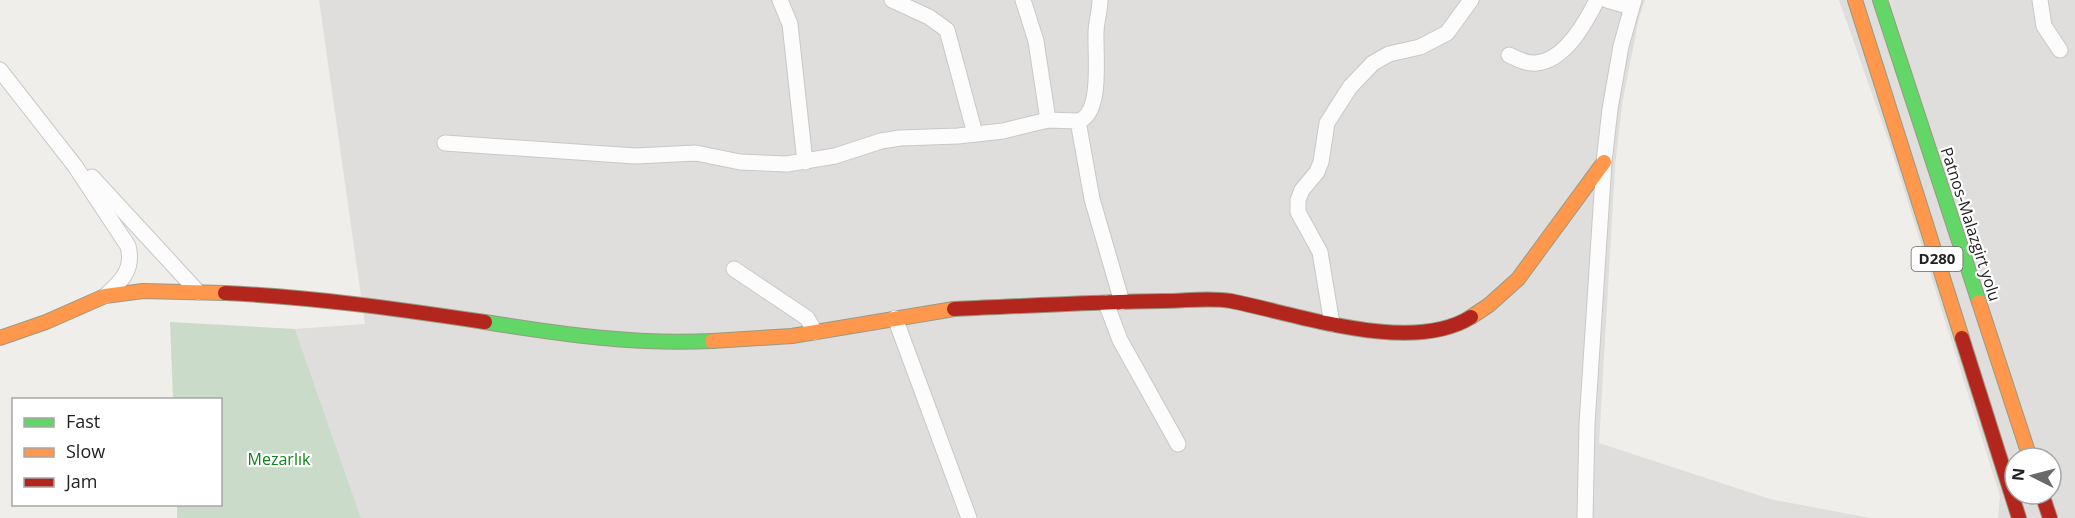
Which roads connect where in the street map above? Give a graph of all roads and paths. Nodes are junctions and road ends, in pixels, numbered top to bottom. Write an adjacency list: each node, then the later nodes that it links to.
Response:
1 (780, 0): 20 (street)
2 (892, 0): 18 (street)
3 (1023, 0): 15 (street)
4 (1100, 0): 16 (street)
5 (1471, 0): 28 (street)
6 (1597, 0): 13 (street)
7 (1606, 0): 11 (street)
8 (1855, 0): 36 (street, D280)
9 (1880, 0): 33 (street, Patnos-Malazgirt yolu / D280)
10 (2040, 0): 12 (street)
11 (1633, 4): 21 (street)
12 (2060, 50)
13 (1509, 55)
14 (0, 70): 17 (street)
15 (1048, 120): 16 (street); 18 (street)
16 (1078, 121): 25 (street)
17 (47, 129): 23 (street); 24 (street)
18 (975, 134): 20 (street)
19 (446, 143): 20 (street)
20 (805, 162)
21 (1604, 162): 28 (street); 35 (street)
22 (734, 269): 29 (street)
23 (198, 292): 24 (street); 29 (street)
24 (105, 296): 30 (street)
25 (1122, 302): 26 (street); 28 (street)
26 (1106, 303): 27 (street); 32 (street)
27 (895, 318): 29 (street); 34 (street)
28 (1332, 324)
29 (815, 332)
30 (4, 337): 31 (street)
31 (0, 349)
32 (1178, 444)
33 (2026, 446)
34 (969, 518)
35 (1585, 518)
36 (2019, 518)

